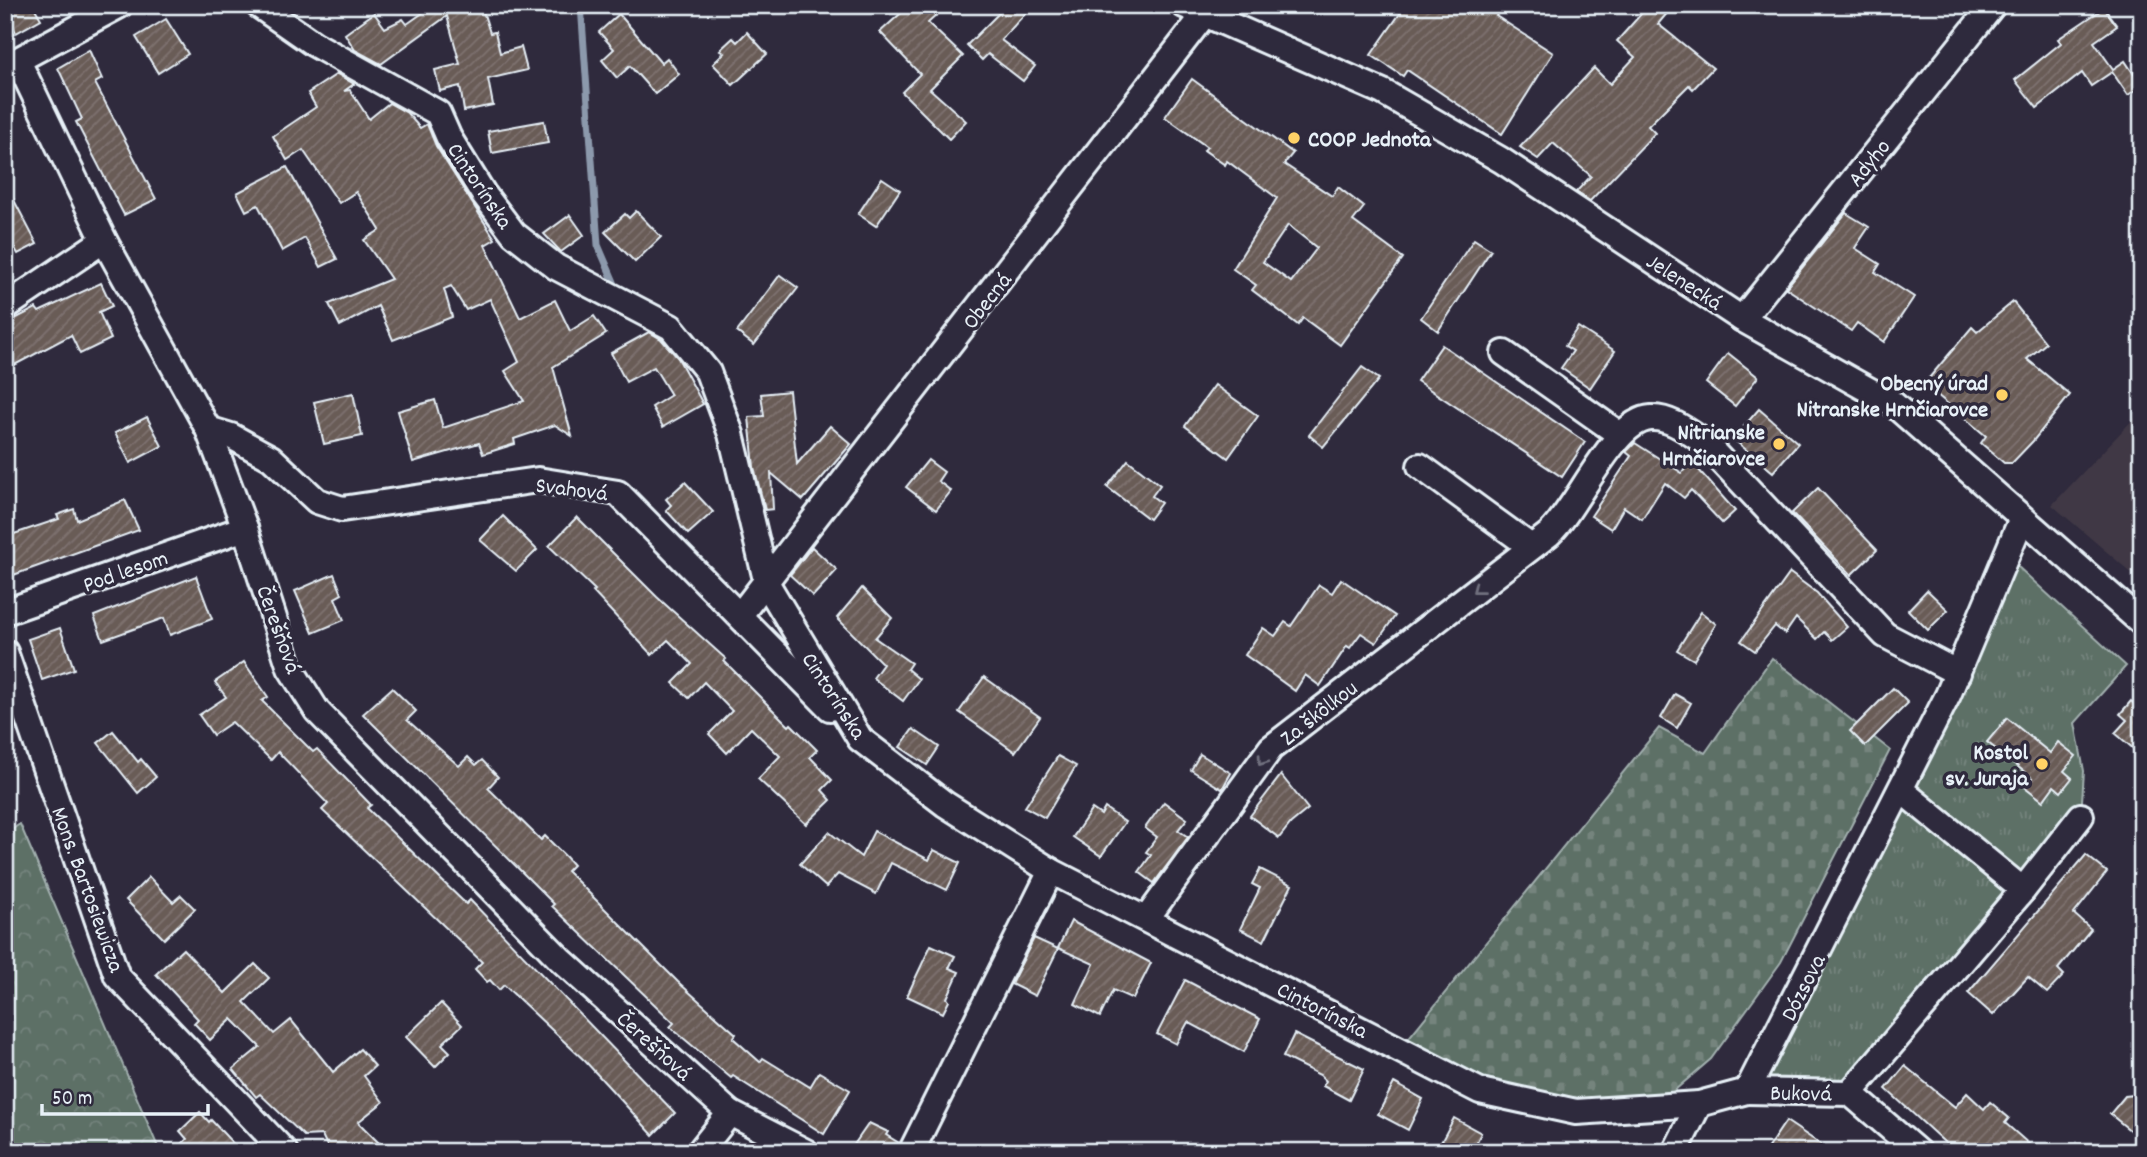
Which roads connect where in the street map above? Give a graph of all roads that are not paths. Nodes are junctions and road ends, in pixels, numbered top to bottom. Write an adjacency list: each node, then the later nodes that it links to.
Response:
1 (120, 5): 5 (street)
2 (258, 5): 16 (street, Cintorínska)
3 (1993, 5): 8 (street, Adyho)
4 (1194, 10): 8 (street, Jelenecká); 16 (street, Obecná)
5 (12, 64): 6 (street, Čerešňová)
6 (104, 240): 7 (street); 10 (street, Čerešňová)
7 (5, 307)
8 (1742, 318): 13 (street, Jelenecká)
9 (1504, 353): 11 (street)
10 (208, 429): 14 (street, Čerešňová); 18 (street, Svahová)
11 (1619, 434): 15 (street, Za škôlkou); 21 (street)
12 (1420, 466): 15 (street)
13 (2022, 518): 19 (street, Jelenecká); 21 (street, Dózsova)
14 (245, 528): 17 (street, Pod lesom); 31 (street, Čerešňová)
15 (1531, 547): 27 (street, Za škôlkou, one-way to 27)
16 (767, 583): 18 (street, Obecná); 22 (street, Cintorínska)
17 (5, 612)
18 (740, 615): 22 (street, Svahová)
19 (2142, 623)
20 (5, 652): 32 (street, Mons. Bartosiewicza)
21 (1958, 673): 23 (street, Dózsova)
22 (859, 739): 25 (street, Cintorínska)
23 (1901, 790): 26 (street); 28 (street, Dózsova)
24 (2081, 816): 26 (street)
25 (1051, 871): 27 (street, Cintorínska); 35 (street)
26 (2023, 891): 29 (street)
27 (1147, 918): 30 (street, Cintorínska)
28 (1747, 1091): 29 (street, Buková); 30 (street)
29 (1850, 1093): 37 (street, Buková)
30 (1699, 1104): 36 (street)
31 (730, 1113): 33 (street); 34 (street, Čerešňová)
32 (285, 1152)
33 (699, 1152)
34 (806, 1152)
35 (911, 1152)
36 (1675, 1152)
37 (1918, 1152)

